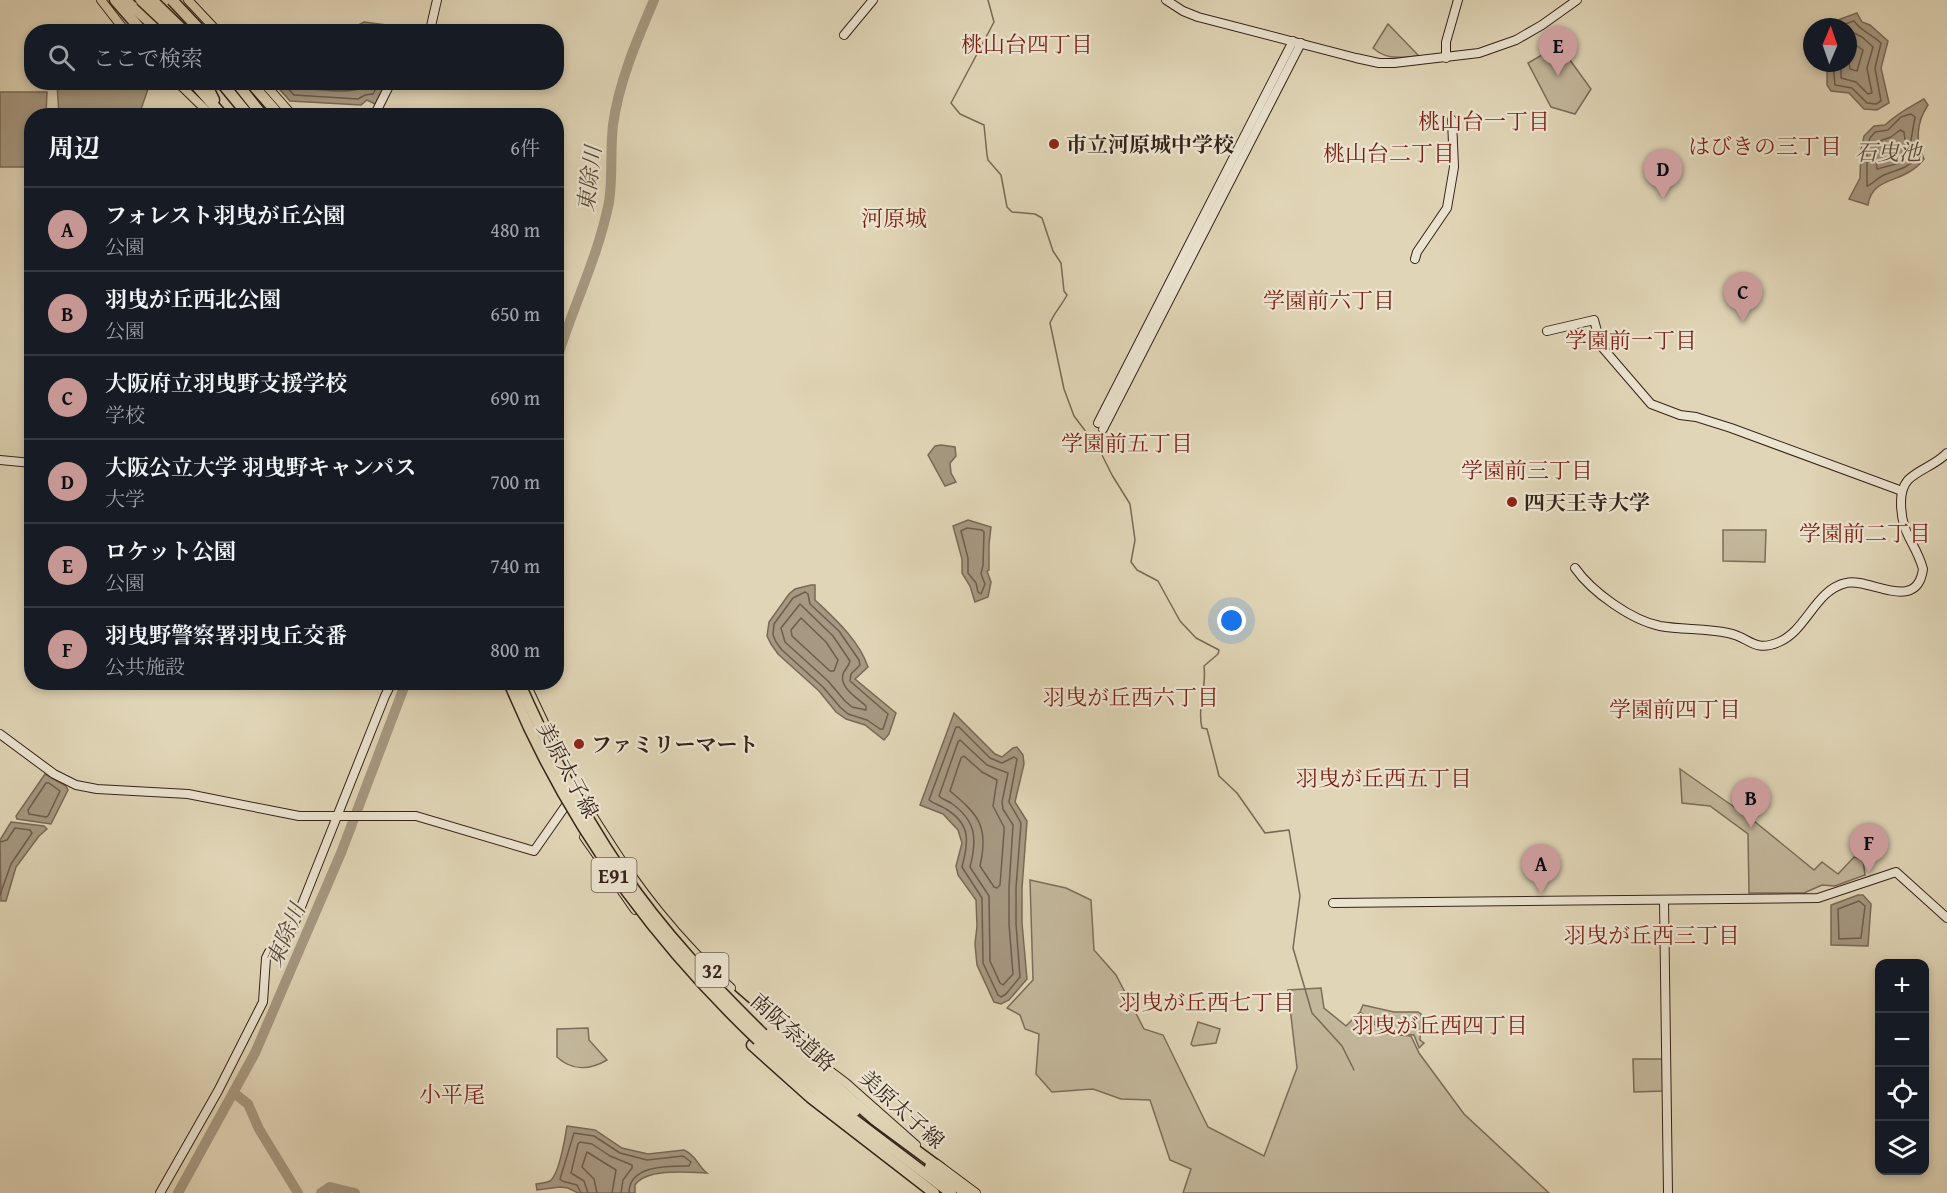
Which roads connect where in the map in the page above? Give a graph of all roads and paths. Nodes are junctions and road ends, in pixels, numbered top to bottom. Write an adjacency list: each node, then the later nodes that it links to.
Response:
1 (101, 0): 14 (main road)
2 (115, 0): 15 (highway)
3 (125, 0): 16 (highway)
4 (141, 0): 17 (highway, bridge)
5 (152, 0): 19 (highway, bridge)
6 (162, 0): 20 (highway)
7 (172, 0): 21 (highway, bridge)
8 (436, 0): 23 (street)
9 (873, 0): 24 (street)
10 (1166, 0): 25 (street)
11 (1458, 0): 26 (street)
12 (1577, 0): 26 (street)
13 (191, 3): 18 (main road); 22 (main road)
14 (120, 24)
15 (136, 24)
16 (152, 24)
17 (166, 24)
18 (175, 24)
19 (177, 24)
20 (184, 24)
21 (194, 24)
22 (211, 24)
23 (432, 24)
24 (844, 35)
25 (1297, 42): 26 (street); 46 (street)
26 (1446, 58)
27 (187, 90): 35 (main road)
28 (199, 90): 36 (highway)
29 (208, 90): 37 (highway)
30 (228, 90): 38 (highway)
31 (242, 90): 39 (highway)
32 (257, 90): 40 (highway)
33 (270, 90): 41 (main road)
34 (387, 90): 42 (street)
35 (210, 108)
36 (213, 108)
37 (216, 108)
38 (242, 108)
39 (257, 108)
40 (273, 108)
41 (286, 108)
42 (378, 108)
43 (1452, 120): 44 (street)
44 (1415, 259)
45 (1547, 331): 50 (street)
46 (1100, 426)
47 (1947, 453): 50 (street)
48 (0, 460): 49 (street)
49 (24, 462)
50 (1902, 491): 51 (street)
51 (1575, 568)
52 (389, 690): 60 (street)
53 (510, 690): 59 (main road, 美原太子線 / 32)
54 (511, 690): 64 (highway, 南阪奈道路 / E91, bridge)
55 (522, 690): 65 (highway, 南阪奈道路 / E91, bridge)
56 (529, 690): 58 (main road, 美原太子線 / 32)
57 (0, 734): 60 (street)
58 (577, 790): 59 (street); 66 (main road, 美原太子線 / 32)
59 (565, 806): 60 (street); 69 (main road, 美原太子線 / 32)
60 (342, 817): 67 (street)
61 (1664, 900): 62 (street); 63 (street); 73 (street)
62 (1333, 903)
63 (1947, 918)
64 (649, 922): 68 (highway, bridge); 70 (highway, 南阪奈道路 / E91, bridge)
65 (672, 937): 66 (highway, bridge); 71 (highway, 南阪奈道路 / E91, bridge)
66 (940, 1168): 72 (main road, 美原太子線 / 32)
67 (160, 1193)
68 (934, 1193)
69 (943, 1193)
70 (951, 1193)
71 (966, 1193)
72 (976, 1193)
73 (1668, 1193)

